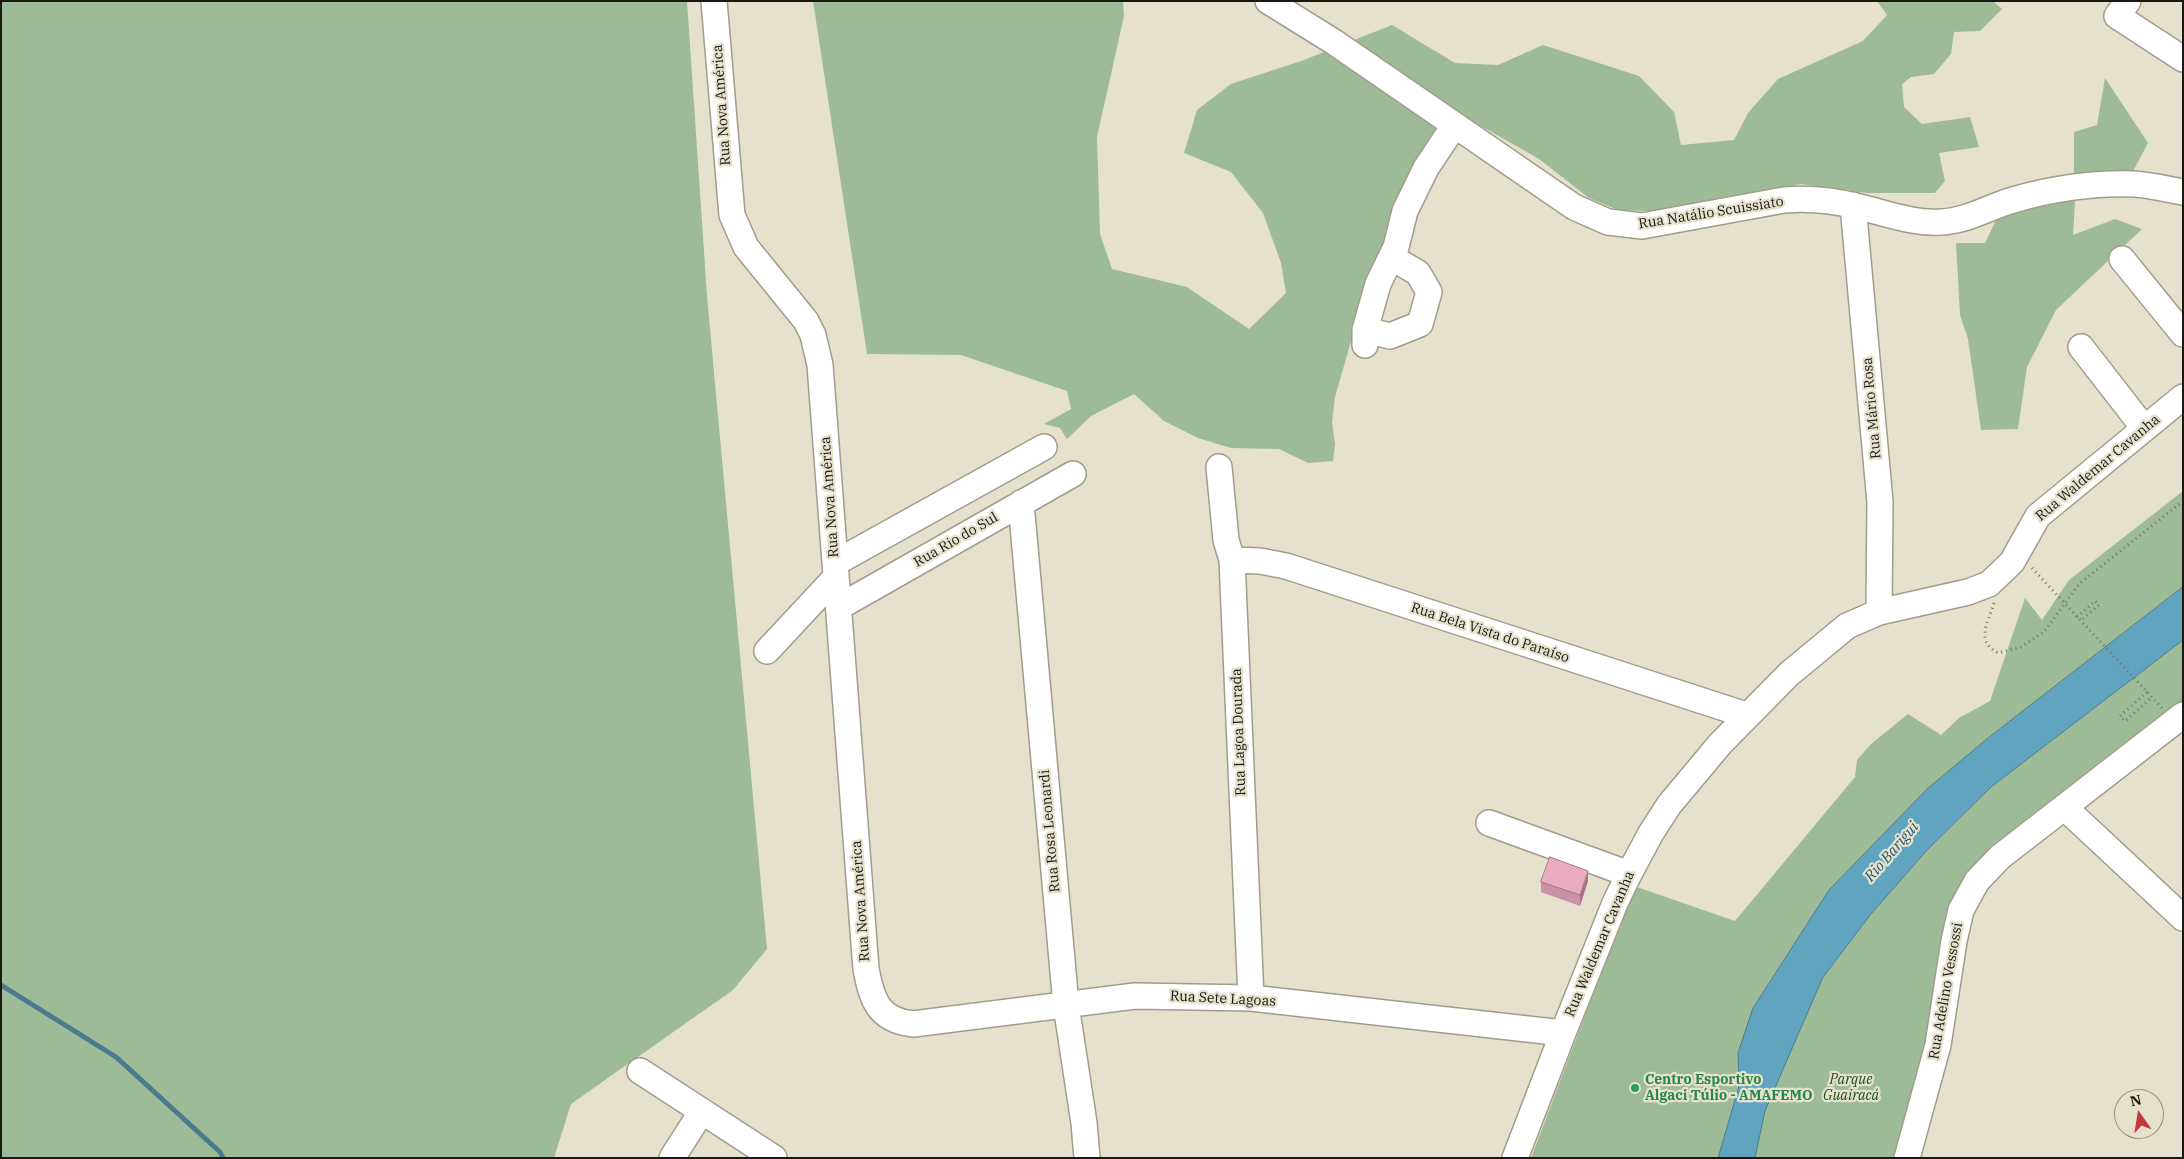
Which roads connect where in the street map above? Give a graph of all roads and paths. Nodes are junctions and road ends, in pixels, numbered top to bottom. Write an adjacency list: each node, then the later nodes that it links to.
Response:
1 (714, 1): 23 (street, Rua Nova América)
2 (1268, 1): 5 (street, Rua Natálio Scuissiato)
3 (2122, 8): 4 (street)
4 (2182, 58)
5 (1454, 126): 7 (street, Rua Natálio Scuissiato); 8 (street)
6 (2183, 192): 7 (street, Rua Natálio Scuissiato)
7 (1853, 205): 26 (street, Rua Mário Rosa)
8 (1391, 256): 8 (street)
9 (2122, 259): 10 (street)
10 (2183, 334)
11 (2081, 348): 13 (street)
12 (2183, 397): 13 (street, Rua Waldemar Cavanha)
13 (2144, 428): 22 (street, Rua Waldemar Cavanha)
14 (1044, 447): 19 (street)
15 (1219, 467): 21 (street, Rua Lagoa Dourada)
16 (1073, 474): 18 (street, Rua Rio do Sul)
17 (2183, 501): 24 (path)
18 (1021, 503): 20 (street, Rua Rio do Sul); 38 (street, Rua Rosa Leonardi)
19 (908, 523): 20 (street); 23 (street)
20 (927, 556): 25 (street, Rua Rio do Sul)
21 (1232, 560): 31 (street, Rua Bela Vista do Paraíso); 37 (street, Rua Lagoa Dourada)
22 (2011, 561): 24 (path); 24 (path); 26 (street, Rua Waldemar Cavanha)
23 (836, 570): 25 (street, Rua Nova América); 29 (street)
24 (2063, 603): 27 (path)
25 (839, 607): 39 (street, Rua Nova América)
26 (1879, 612): 31 (street, Rua Waldemar Cavanha)
27 (2077, 617): 28 (path); 28 (path)
28 (2080, 621): 30 (path)
29 (767, 652)
30 (2147, 692): 30 (path)
31 (1746, 716): 35 (street, Rua Waldemar Cavanha)
32 (2180, 722): 33 (street, Rua Adelino Vessossi)
33 (2064, 807): 36 (street); 47 (street, Rua Adelino Vessossi)
34 (1490, 823): 35 (street)
35 (1629, 874): 40 (street, Rua Waldemar Cavanha)
36 (2183, 918)
37 (1251, 998): 38 (street, Rua Sete Lagoas); 40 (street, Rua Sete Lagoas)
38 (1066, 1005): 39 (street, Rua Sete Lagoas); 45 (street, Rua Rosa Leonardi)
39 (885, 1015)
40 (1563, 1033): 46 (street, Rua Waldemar Cavanha)
41 (640, 1071): 42 (street)
42 (702, 1111): 43 (street); 44 (street)
43 (672, 1158)
44 (774, 1158)
45 (1087, 1158)
46 (1515, 1158)
47 (1907, 1158)

